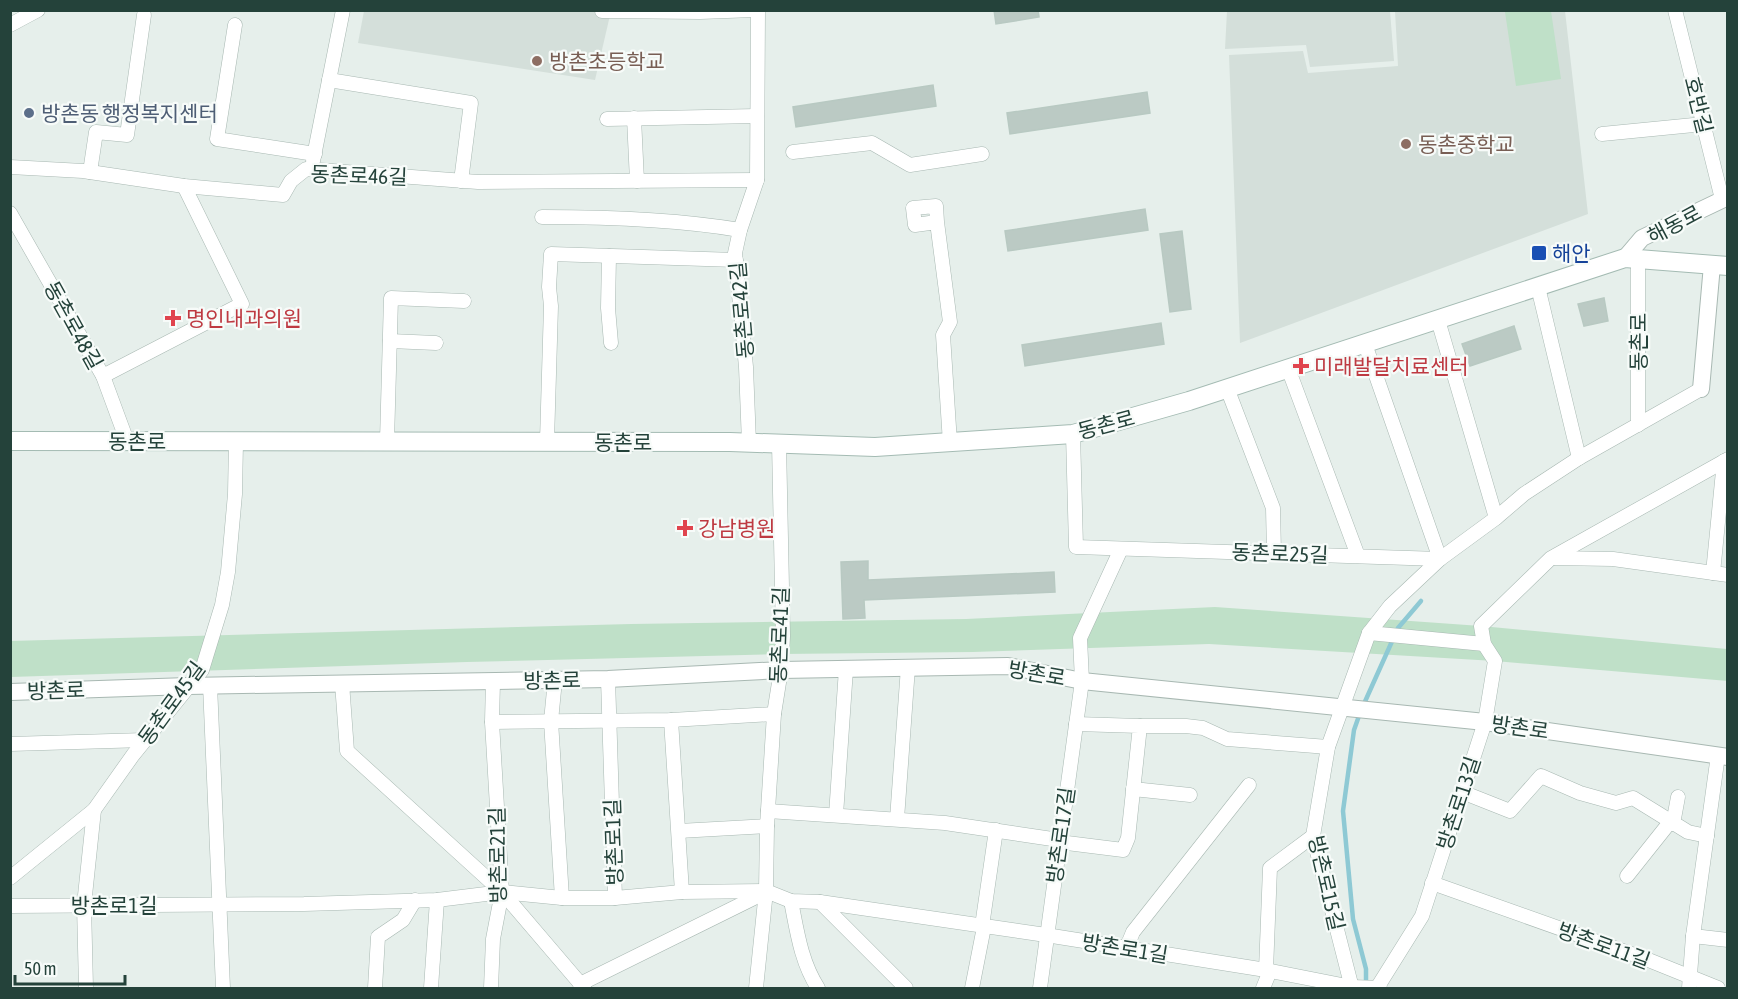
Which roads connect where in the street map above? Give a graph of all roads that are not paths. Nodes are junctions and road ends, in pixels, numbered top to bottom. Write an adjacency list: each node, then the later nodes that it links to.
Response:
1 (38, 10): 9 (street)
2 (343, 10): 10 (street)
3 (756, 10): 6 (street); 11 (street, 동촌로42길)
4 (1675, 10): 14 (street, 호반길)
5 (602, 11): 6 (street)
6 (671, 11)
7 (144, 15): 21 (street)
8 (235, 25): 17 (street)
9 (10, 26)
10 (328, 80): 17 (street); 23 (street)
11 (758, 116): 12 (street); 22 (street, 동촌로42길)
12 (634, 118): 13 (street); 24 (street)
13 (607, 119)
14 (1704, 124): 15 (street); 26 (street, 호반길)
15 (1602, 134)
16 (792, 152): 18 (street)
17 (315, 154): 20 (street)
18 (982, 154)
19 (10, 167): 21 (street)
20 (312, 169): 23 (street, 동촌로46길); 25 (street, 동촌로46길)
21 (90, 172): 25 (street)
22 (757, 180): 24 (street); 30 (street, 동촌로42길)
23 (461, 181): 24 (street, 동촌로46길)
24 (637, 181)
25 (184, 186): 43 (street)
26 (1725, 198): 32 (street, 해동로)
27 (10, 213): 43 (street, 동촌로48길)
28 (542, 217): 30 (street)
29 (938, 222): 55 (street)
30 (740, 230): 33 (street, 동촌로42길)
31 (609, 256): 33 (street); 40 (street); 51 (street)
32 (1631, 258): 34 (main road, 동촌로); 35 (main road, 동촌로); 46 (street, 동촌로)
33 (736, 260): 53 (street, 동촌로42길)
34 (1720, 265): 45 (street, 동촌로)
35 (1538, 287): 37 (main road, 동촌로); 56 (street)
36 (464, 301): 38 (street)
37 (1438, 320): 41 (main road, 동촌로); 58 (street)
38 (390, 341): 39 (street); 50 (street)
39 (436, 343)
40 (611, 343)
41 (1365, 344): 42 (main road, 동촌로); 63 (street)
42 (1288, 369): 44 (main road, 동촌로); 61 (street)
43 (103, 376): 49 (street, 동촌로48길)
44 (1227, 388): 47 (main road, 동촌로); 60 (street)
45 (1701, 389): 46 (street, 방촌로15길)
46 (1638, 425): 56 (street, 방촌로15길)
47 (1072, 434): 55 (main road, 동촌로); 59 (street, 동촌로25길)
48 (10, 441): 49 (main road, 동촌로)
49 (127, 441): 52 (main road, 동촌로)
50 (387, 441): 51 (main road, 동촌로); 52 (main road, 동촌로)
51 (547, 441): 53 (main road, 동촌로)
52 (236, 442): 77 (street, 동촌로45길)
53 (749, 443): 54 (main road, 동촌로)
54 (779, 443): 55 (main road, 동촌로); 70 (street, 동촌로41길)
55 (950, 443)
56 (1579, 458): 58 (street, 방촌로15길)
57 (1726, 460): 62 (street); 64 (street)
58 (1496, 518): 63 (street, 방촌로15길)
59 (1121, 549): 60 (street, 동촌로25길); 74 (street)
60 (1274, 553): 61 (street, 동촌로25길)
61 (1358, 556): 63 (street, 동촌로25길)
62 (1551, 558): 64 (street); 67 (street)
63 (1440, 559): 66 (street, 방촌로15길)
64 (1713, 573): 65 (street)
65 (1728, 575)
66 (1369, 633): 67 (street); 79 (street, 방촌로15길)
67 (1479, 643): 85 (street, 방촌로13길)
68 (908, 667): 69 (street, 방촌로); 74 (street, 방촌로); 100 (street)
69 (846, 669): 70 (street, 방촌로); 99 (street)
70 (781, 670): 71 (street, 방촌로); 80 (street, 동촌로41길)
71 (608, 679): 72 (street, 방촌로); 83 (street)
72 (555, 680): 73 (street, 방촌로); 82 (street)
73 (493, 681): 75 (street, 방촌로); 84 (street, 방촌로21길)
74 (1082, 681): 79 (street, 방촌로); 86 (street, 방촌로17길)
75 (342, 683): 76 (street, 방촌로); 112 (street)
76 (210, 685): 77 (street, 방촌로); 120 (street)
77 (188, 686): 78 (street, 방촌로); 88 (street, 동촌로45길)
78 (10, 692)
79 (1342, 708): 85 (street, 방촌로); 90 (street, 방촌로15길)
80 (774, 714): 81 (street); 98 (street, 동촌로41길)
81 (671, 720): 83 (street); 104 (street)
82 (551, 721): 83 (street); 84 (street); 114 (street)
83 (609, 721): 115 (street, 방촌로1길)
84 (492, 722): 112 (street, 방촌로21길)
85 (1485, 722): 91 (street, 방촌로); 94 (street, 방촌로13길)
86 (1076, 724): 87 (street); 107 (street, 방촌로17길)
87 (1140, 726): 90 (street); 93 (street)
88 (144, 740): 89 (street); 97 (street, 동촌로45길)
89 (10, 744)
90 (1328, 747): 105 (street, 방촌로15길)
91 (1723, 756): 106 (street)
92 (1249, 785): 127 (street)
93 (1133, 789): 95 (street); 107 (street)
94 (1462, 792): 101 (street); 110 (street, 방촌로13길)
95 (1190, 795)
96 (1678, 797): 101 (street)
97 (94, 810): 109 (street, 동촌로45길); 121 (street)
98 (768, 811): 99 (street); 102 (street, 동촌로41길)
99 (836, 815): 100 (street)
100 (897, 819): 103 (street)
101 (1671, 823): 106 (street); 108 (street)
102 (767, 826): 104 (street); 111 (street, 동촌로41길)
103 (996, 830): 107 (street); 123 (street)
104 (679, 831): 113 (street)
105 (1313, 836): 128 (street); 142 (street, 방촌로15길)
106 (1707, 836): 125 (street)
107 (1059, 841): 124 (street, 방촌로17길)
108 (1627, 876)
109 (10, 878)
110 (1432, 883): 129 (street, 방촌로11길); 143 (street, 방촌로13길)
111 (766, 891): 113 (street, 방촌로1길); 118 (street, 방촌로1길); 130 (street); 136 (street, 동촌로41길)
112 (502, 892): 114 (street, 방촌로1길); 117 (street, 방촌로1길); 130 (street); 135 (street, 방촌로21길)
113 (682, 892): 115 (street, 방촌로1길)
114 (562, 898): 115 (street, 방촌로1길)
115 (615, 898)
116 (415, 900): 117 (street, 방촌로1길); 120 (street, 방촌로1길); 133 (street)
117 (437, 900): 134 (street)
118 (791, 901): 119 (street, 방촌로1길); 137 (street)
119 (820, 902): 123 (street, 방촌로1길); 138 (street)
120 (218, 904): 121 (street, 방촌로1길); 132 (street)
121 (84, 905): 122 (street, 방촌로1길); 131 (street)
122 (10, 906)
123 (983, 926): 124 (street, 방촌로1길); 139 (street)
124 (1047, 935): 127 (street, 방촌로1길); 140 (street, 방촌로17길)
125 (1693, 936): 126 (street); 129 (street)
126 (1728, 940)
127 (1126, 949): 128 (street, 방촌로1길)
128 (1268, 971): 141 (street); 142 (street, 방촌로1길)
129 (1689, 984): 144 (street, 방촌로11길)
130 (582, 986)
131 (86, 988)
132 (223, 988)
133 (375, 988)
134 (431, 988)
135 (491, 988)
136 (756, 988)
137 (818, 988)
138 (906, 988)
139 (972, 988)
140 (1040, 988)
141 (1263, 988)
142 (1352, 988): 143 (street, 방촌로1길)
143 (1377, 988)
144 (1718, 988)

